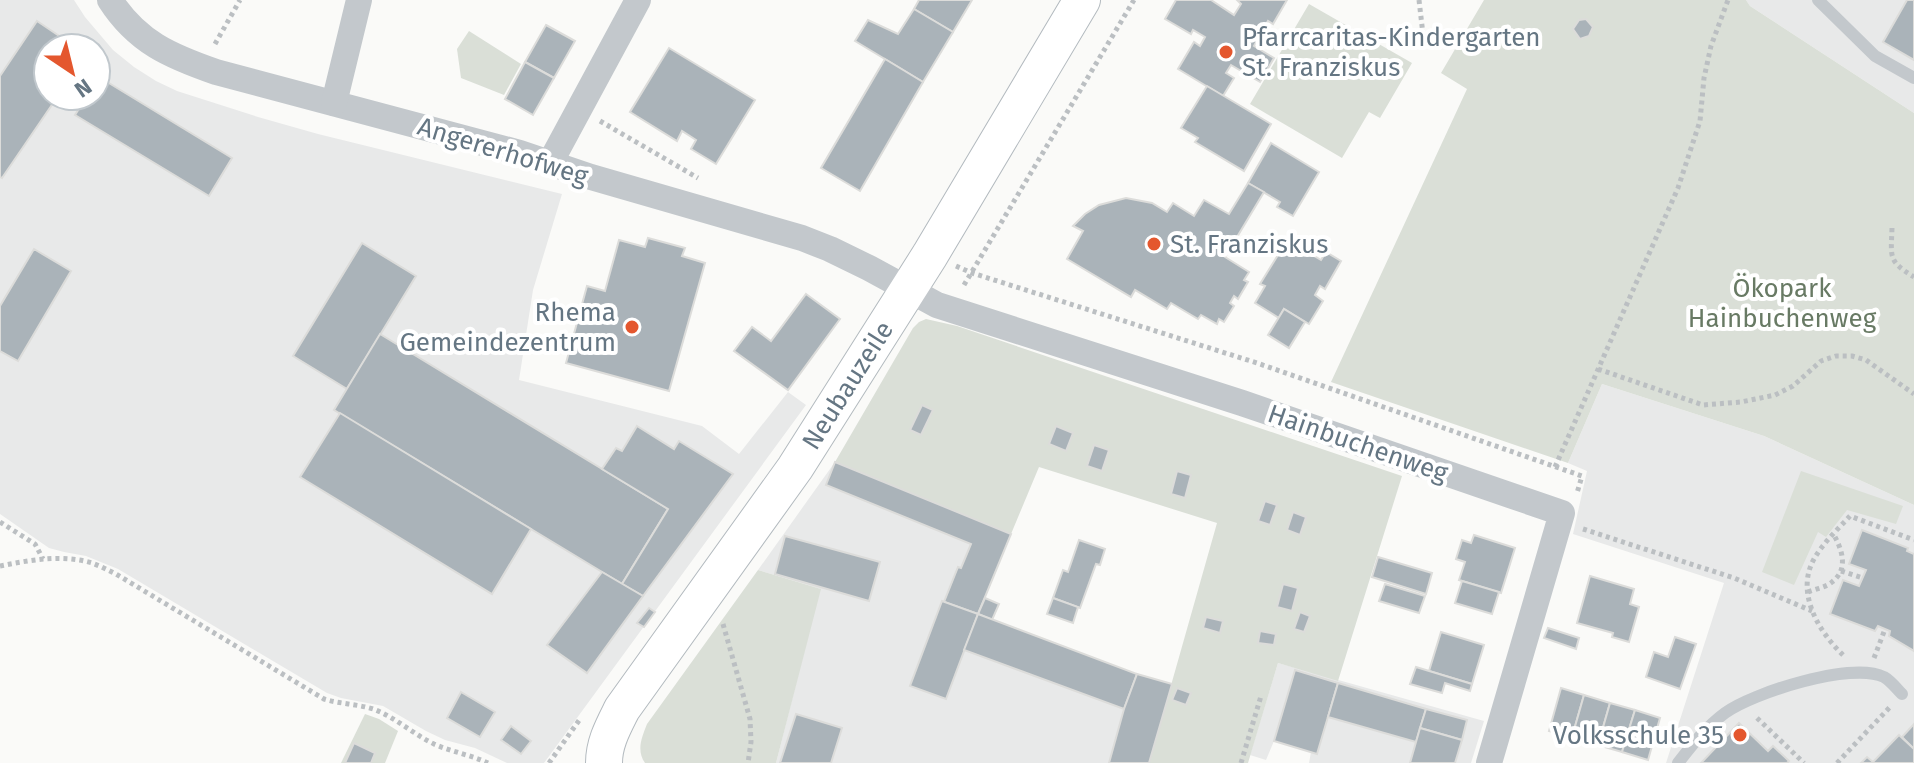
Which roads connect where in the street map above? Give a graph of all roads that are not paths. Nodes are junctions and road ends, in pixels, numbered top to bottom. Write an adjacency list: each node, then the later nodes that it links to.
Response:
1 (110, 0): 7 (street, Angererhofweg)
2 (359, 0): 7 (street)
3 (638, 0): 8 (street)
4 (1082, 0): 9 (street, Neubauzeile)
5 (1818, 0): 6 (lane)
6 (1914, 78)
7 (334, 103): 8 (street, Angererhofweg)
8 (550, 163): 9 (street, Angererhofweg)
9 (908, 290): 11 (street, Neubauzeile); 12 (street, Hainbuchenweg)
10 (1902, 694): 13 (lane)
11 (604, 763)
12 (1489, 763)
13 (1678, 763)

